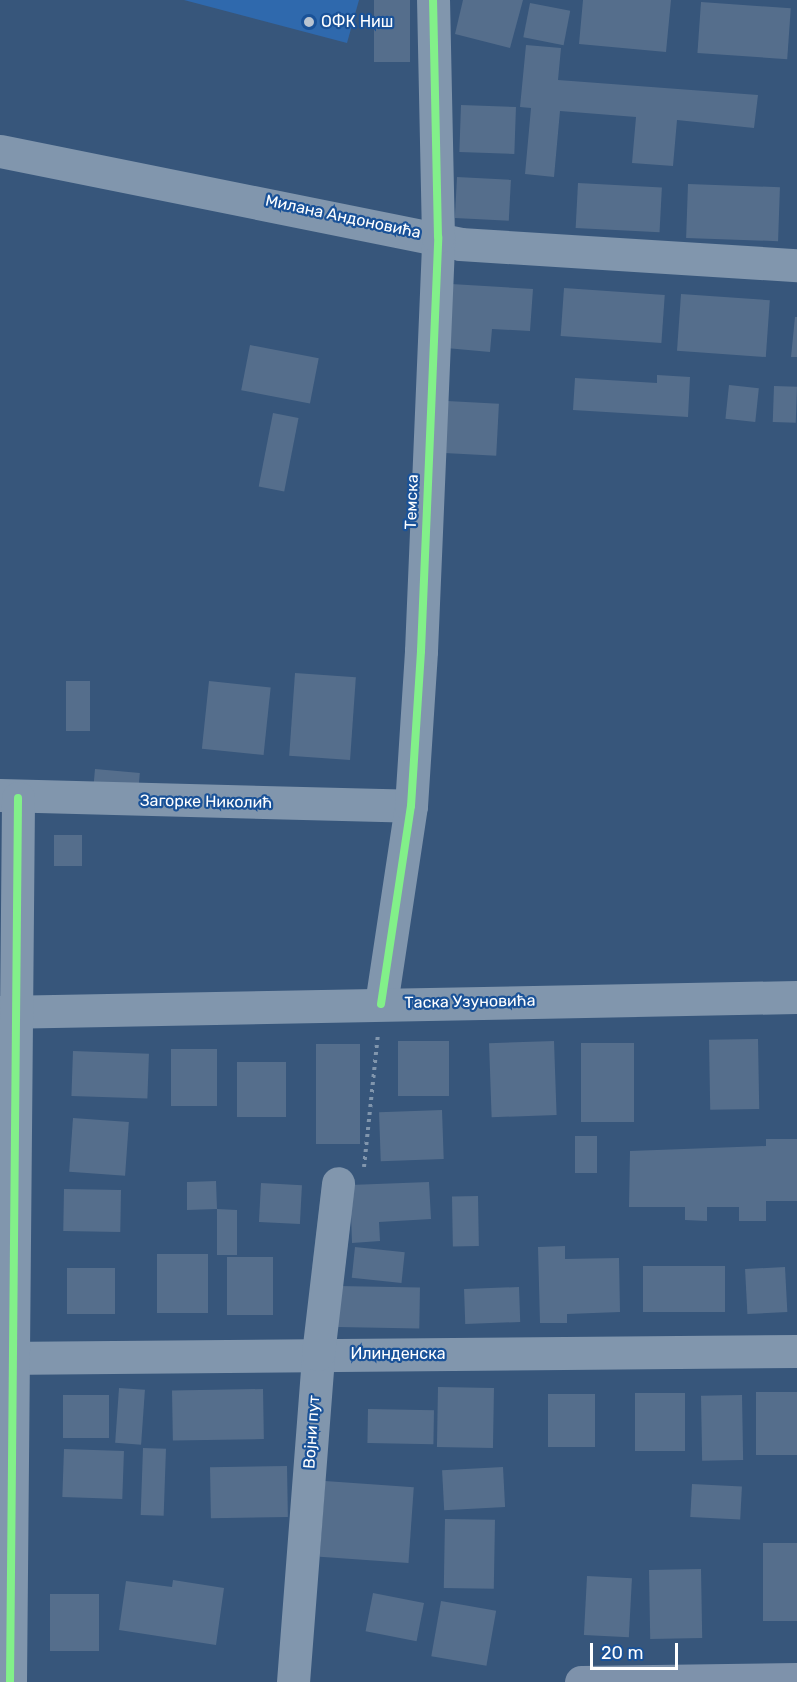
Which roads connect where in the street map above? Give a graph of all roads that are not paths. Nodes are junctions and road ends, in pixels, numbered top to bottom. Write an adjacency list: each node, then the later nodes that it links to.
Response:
1 (433, 0): 3 (street, Темска)
2 (0, 151): 3 (street, Милана Андоновића)
3 (438, 237): 4 (street, Милана Андоновића); 6 (street, Темска)
4 (797, 265)
5 (9, 796): 6 (street, Загорке Николић); 9 (street)
6 (411, 806): 8 (street, Темска)
7 (797, 997): 8 (street, Таска Узуновића)
8 (381, 1004): 9 (street, Таска Узуновића)
9 (7, 1012): 13 (street)
10 (338, 1183): 12 (street, Војни пут)
11 (797, 1351): 12 (street, Илинденска)
12 (318, 1354): 13 (street, Илинденска); 16 (street, Војни пут)
13 (8, 1358): 15 (street)
14 (797, 1679): 17 (main road)
15 (10, 1682)
16 (293, 1682)
17 (581, 1682)

